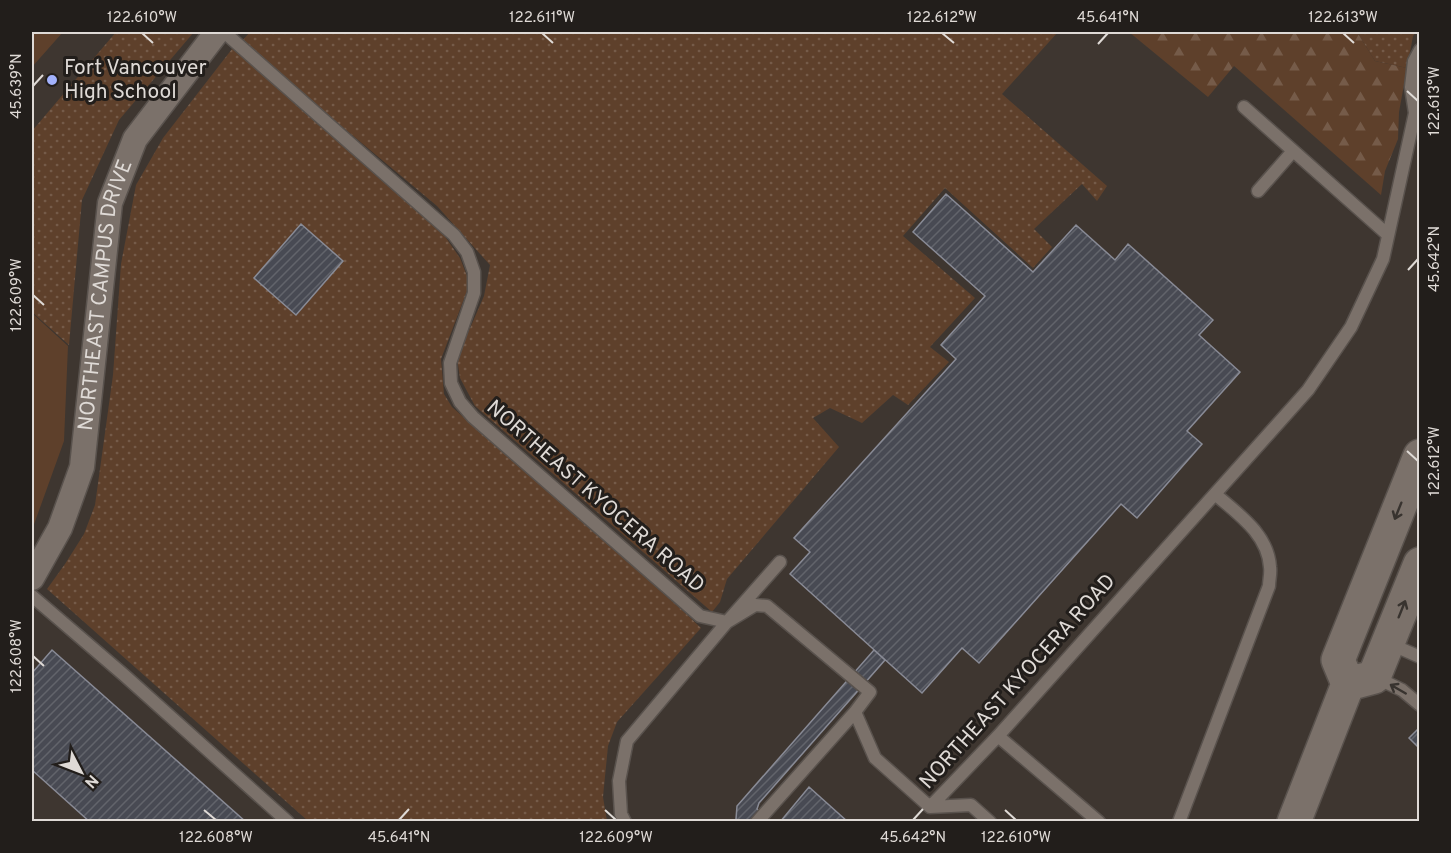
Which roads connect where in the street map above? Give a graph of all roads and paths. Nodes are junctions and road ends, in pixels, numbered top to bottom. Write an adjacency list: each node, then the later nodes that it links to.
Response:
1 (217, 32): 12 (street, NORTHEAST CAMPUS DRIVE)
2 (224, 32): 14 (lane, NORTHEAST KYOCERA ROAD)
3 (1419, 50): 7 (lane, NORTHEAST KYOCERA ROAD)
4 (1244, 107): 5 (lane)
5 (1293, 151): 6 (lane); 7 (lane)
6 (1258, 191)
7 (1388, 235): 9 (lane, NORTHEAST KYOCERA ROAD)
8 (1419, 456): 17 (main road, one-way to 17)
9 (1215, 494): 20 (lane, NORTHEAST KYOCERA ROAD); 27 (lane)
10 (780, 562): 14 (lane)
11 (1419, 564): 15 (main road, one-way to 11)
12 (32, 578)
13 (32, 596): 22 (lane)
14 (727, 622): 19 (lane); 23 (lane)
15 (1388, 643): 16 (lane); 17 (main road)
16 (1419, 657)
17 (1361, 680): 18 (lane, one-way to 17); 28 (main road)
18 (1419, 705)
19 (855, 712): 21 (lane, NORTHEAST KYOCERA ROAD); 24 (lane)
20 (998, 736): 21 (lane, NORTHEAST KYOCERA ROAD); 26 (lane)
21 (930, 807): 25 (lane)
22 (288, 822)
23 (625, 822)
24 (757, 822)
25 (990, 822)
26 (1099, 822)
27 (1179, 822)
28 (1294, 822)

